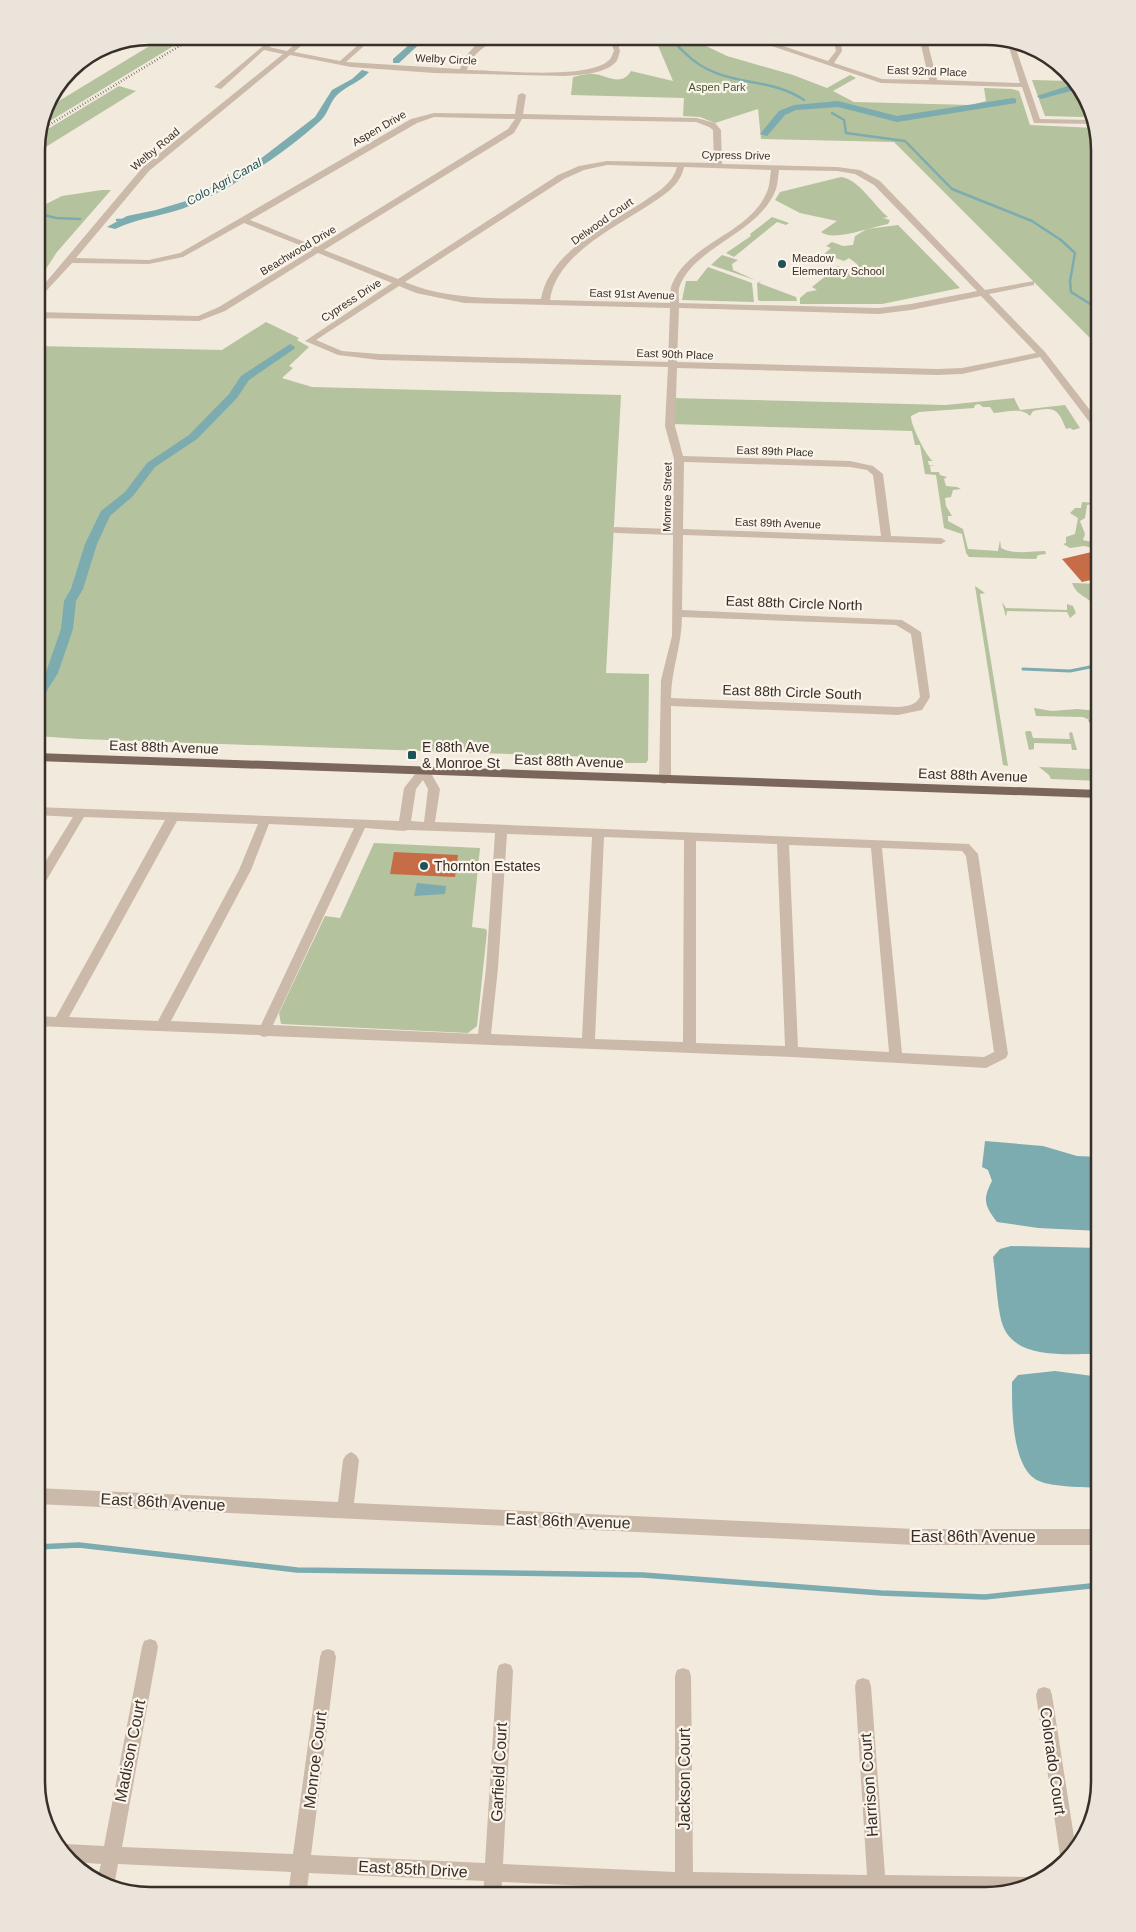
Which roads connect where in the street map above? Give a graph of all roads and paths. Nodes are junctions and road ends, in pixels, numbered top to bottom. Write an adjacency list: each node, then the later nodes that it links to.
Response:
1 (267, 45): 9 (street)
2 (298, 45): 11 (street, Welby Road)
3 (362, 45): 13 (street)
4 (482, 45): 15 (street)
5 (615, 45): 14 (street)
6 (773, 45): 12 (street, East 92nd Place)
7 (838, 45): 12 (street)
8 (924, 45): 17 (street)
9 (263, 48): 11 (street, Welby Circle); 19 (street)
10 (1012, 49): 18 (street)
11 (288, 53): 13 (street, Welby Circle); 28 (street, Welby Road)
12 (830, 63): 17 (street, East 92nd Place)
13 (340, 64): 15 (street, Welby Circle)
14 (603, 67): 15 (street, Welby Circle); 16 (street)
15 (463, 72)
16 (614, 72)
17 (934, 84): 18 (street, East 92nd Place)
18 (1024, 85): 22 (street)
19 (218, 87)
20 (522, 95): 21 (street, Beachwood Drive)
21 (519, 116): 24 (street, Aspen Drive); 26 (street, Aspen Drive); 27 (street, Beachwood Drive)
22 (1087, 122)
23 (681, 165): 24 (street, Cypress Drive); 29 (street, Cypress Drive); 33 (street, Delwood Court)
24 (718, 166): 25 (street, Cypress Drive)
25 (775, 168): 32 (street, Cypress Drive); 34 (street, Monroe Street)
26 (244, 220): 27 (street, East 91st Avenue); 28 (street, Aspen Drive)
27 (320, 250): 29 (street, East 91st Avenue); 35 (street, Beachwood Drive)
28 (70, 260): 31 (street, Welby Road)
29 (399, 283): 33 (street, East 91st Avenue); 36 (street, Cypress Drive)
30 (1031, 283): 32 (street, East 91st Avenue)
31 (45, 289)
32 (983, 293): 34 (street, East 91st Avenue); 37 (street, Cypress Drive)
33 (546, 302): 34 (street, East 91st Avenue)
34 (674, 306): 38 (street, Monroe Street)
35 (45, 315)
36 (309, 341): 38 (street, East 90th Place)
37 (1042, 354): 38 (street, East 90th Place); 39 (street, Cypress Drive)
38 (672, 365): 40 (street, Monroe Street)
39 (1091, 418)
40 (679, 459): 42 (street, Monroe Street); 43 (street, East 89th Place)
41 (615, 530): 42 (street, East 89th Avenue)
42 (677, 532): 43 (street, East 89th Avenue); 45 (street, Monroe Street)
43 (886, 539): 44 (street, East 89th Avenue)
44 (941, 541)
45 (677, 613): 46 (street, Monroe Street); 47 (street, East 88th Circle North)
46 (666, 702): 47 (street, East 88th Circle South); 50 (street, Monroe Street)
47 (916, 708)
48 (45, 757): 49 (main road, East 88th Avenue)
49 (424, 771): 50 (main road, East 88th Avenue); 57 (street); 58 (street)
50 (665, 780): 51 (main road, East 88th Avenue)
51 (1091, 794)
52 (45, 811): 53 (street)
53 (80, 813): 54 (street); 64 (street)
54 (173, 817): 55 (street); 66 (street)
55 (265, 821): 56 (street); 67 (street)
56 (362, 825): 57 (street); 68 (street)
57 (404, 827): 58 (street)
58 (429, 827): 59 (street)
59 (501, 830): 60 (street); 69 (street)
60 (598, 834): 61 (street); 70 (street)
61 (690, 837): 62 (street); 71 (street)
62 (784, 840): 63 (street); 72 (street)
63 (876, 843): 73 (street); 73 (street)
64 (45, 873)
65 (45, 1021): 66 (street)
66 (60, 1022): 67 (street)
67 (162, 1027): 68 (street)
68 (264, 1032): 69 (street)
69 (484, 1040): 70 (street)
70 (588, 1044): 71 (street)
71 (689, 1048): 72 (street)
72 (792, 1052): 73 (street)
73 (896, 1058)
74 (350, 1460): 76 (street)
75 (45, 1496): 76 (street, East 86th Avenue)
76 (345, 1511): 77 (street, East 86th Avenue)
77 (1091, 1537)
78 (150, 1647): 86 (street, Madison Court)
79 (328, 1657): 87 (street, Monroe Court)
80 (505, 1671): 88 (street, Garfield Court)
81 (683, 1676): 93 (street, Jackson Court)
82 (863, 1686): 94 (street, Harrison Court)
83 (1044, 1695): 84 (street, Colorado Court)
84 (1067, 1849)
85 (72, 1852): 86 (street, East 85th Drive)
86 (111, 1854): 87 (street, East 85th Drive); 89 (street, Madison Court)
87 (301, 1863): 88 (street, East 85th Drive); 90 (street, Monroe Court)
88 (493, 1872): 91 (street, Garfield Court); 92 (street, East 85th Drive)
89 (107, 1878)
90 (298, 1887)
91 (492, 1887)
92 (672, 1887)
93 (684, 1887)
94 (878, 1887)

